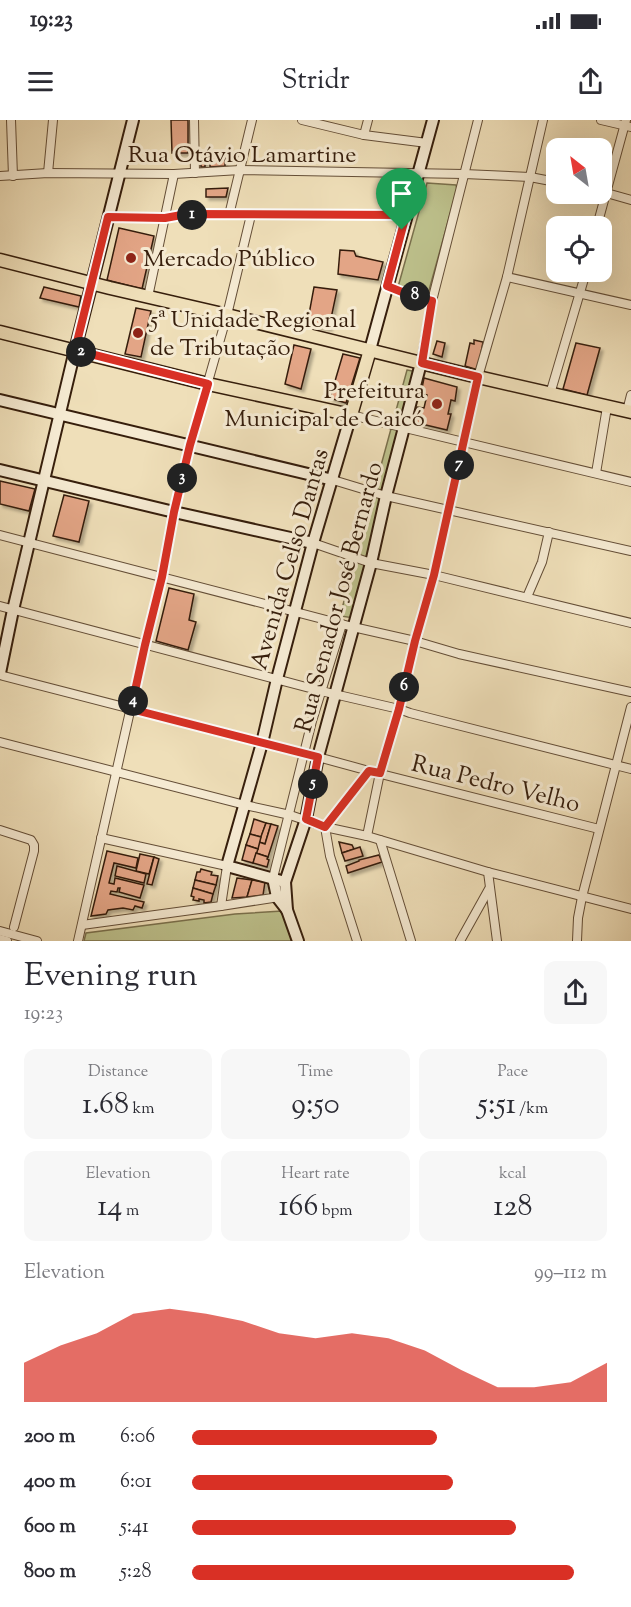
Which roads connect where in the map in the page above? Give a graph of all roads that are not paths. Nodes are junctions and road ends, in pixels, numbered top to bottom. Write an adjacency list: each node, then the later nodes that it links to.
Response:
1 (11, 120): 24 (street)
2 (53, 120): 17 (street)
3 (133, 120): 22 (main road)
4 (194, 120): 18 (street)
5 (252, 120): 16 (street)
6 (303, 120): 13 (street)
7 (368, 120): 13 (street)
8 (433, 120): 14 (main road, Avenida Celso Dantas)
9 (478, 120): 21 (street, Rua Senador José Bernardo)
10 (543, 120): 25 (street)
11 (601, 120): 12 (street)
12 (627, 124): 15 (street)
13 (364, 135): 14 (street)
14 (427, 143): 19 (main road, Avenida Celso Dantas)
15 (612, 168)
16 (240, 170): 18 (street, Rua Otávio Lamartine); 19 (street, Rua Otávio Lamartine); 29 (street)
17 (48, 173): 22 (street, Rua Otávio Lamartine); 24 (street, Rua Otávio Lamartine)
18 (195, 173): 20 (street, Rua Otávio Lamartine)
19 (418, 173): 21 (street, Rua Otávio Lamartine); 31 (main road, Avenida Celso Dantas)
20 (174, 174): 22 (street, Rua Otávio Lamartine); 33 (street)
21 (464, 174): 25 (street, Rua Otávio Lamartine); 41 (street, Rua Senador José Bernardo)
22 (120, 175): 32 (main road)
23 (0, 176): 24 (street, Rua Otávio Lamartine)
24 (13, 176)
25 (530, 177): 26 (street, Rua Otávio Lamartine); 35 (street)
26 (546, 180)
27 (612, 194): 28 (street)
28 (631, 200)
29 (229, 215): 30 (street); 33 (street)
30 (251, 215): 31 (street); 43 (street)
31 (406, 215): 38 (main road, Avenida Celso Dantas)
32 (108, 217): 33 (street); 37 (main road)
33 (165, 218): 40 (street)
34 (0, 260): 37 (main road)
35 (507, 277): 39 (street); 48 (street)
36 (583, 282): 39 (street)
37 (92, 283): 40 (main road); 45 (main road)
38 (387, 286): 41 (street); 46 (main road, Avenida Celso Dantas)
39 (580, 294): 42 (street); 50 (street)
40 (148, 297): 43 (main road)
41 (432, 301): 47 (street, Rua Senador José Bernardo)
42 (631, 305)
43 (227, 315): 46 (main road); 49 (street)
44 (0, 332): 45 (main road)
45 (75, 350): 49 (main road); 55 (main road)
46 (370, 350): 47 (main road); 56 (main road, Avenida Celso Dantas)
47 (422, 363): 48 (main road); 57 (main road, Rua Senador José Bernardo)
48 (478, 377): 50 (main road); 58 (street)
49 (208, 384): 56 (main road); 59 (street)
50 (550, 394): 53 (main road)
51 (631, 395): 54 (street)
52 (0, 400): 55 (main road)
53 (607, 407): 54 (main road); 61 (street)
54 (629, 412)
55 (60, 415): 59 (main road); 63 (main road)
56 (351, 415): 57 (street); 62 (main road, Avenida Celso Dantas)
57 (405, 428): 58 (street); 65 (main road, Rua Senador José Bernardo)
58 (465, 442): 61 (street); 66 (street)
59 (190, 445): 62 (main road); 67 (street)
60 (0, 470): 63 (main road)
61 (596, 473): 64 (street)
62 (333, 480): 65 (street); 71 (main road, Avenida Celso Dantas)
63 (45, 481): 67 (main road); 70 (main road)
64 (631, 482)
65 (386, 496): 66 (street); 73 (main road, Rua Senador José Bernardo)
66 (448, 510): 68 (street); 74 (street)
67 (174, 512): 71 (main road); 75 (street)
68 (549, 532): 72 (street); 76 (street)
69 (0, 535): 70 (street)
70 (30, 542): 75 (street); 78 (main road)
71 (313, 543): 73 (street); 79 (main road, Avenida Celso Dantas)
72 (631, 552)
73 (371, 563): 74 (street); 82 (main road, Rua Senador José Bernardo)
74 (434, 575): 76 (street); 83 (street)
75 (162, 577): 79 (street); 84 (street)
76 (527, 597): 80 (street)
77 (0, 606): 78 (street)
78 (13, 609): 84 (street); 87 (main road)
79 (296, 612): 81 (street); 88 (main road, Avenida Celso Dantas)
80 (631, 623)
81 (342, 624): 82 (street); 85 (street, Rua Senador José Bernardo)
82 (353, 627): 83 (street); 86 (main road, Rua Senador José Bernardo)
83 (415, 641): 90 (street); 94 (street)
84 (145, 645): 88 (street); 93 (street)
85 (332, 659): 86 (street); 89 (street, Rua Senador José Bernardo)
86 (344, 662): 91 (main road, Rua Senador José Bernardo)
87 (0, 674): 93 (street, Rua Pedro Velho)
88 (277, 679): 89 (street); 98 (main road, Avenida Celso Dantas)
89 (321, 691): 91 (street); 95 (street, Rua Senador José Bernardo)
90 (631, 692)
91 (335, 694): 94 (street); 96 (main road, Rua Senador José Bernardo)
92 (631, 707): 101 (street)
93 (131, 709): 98 (street, Rua Pedro Velho); 104 (street)
94 (399, 709): 101 (street); 105 (street)
95 (312, 721): 96 (street); 99 (street, Rua Senador José Bernardo)
96 (326, 726): 100 (main road, Rua Senador José Bernardo)
97 (0, 742): 104 (street)
98 (262, 743): 99 (street, Rua Pedro Velho); 108 (main road, Avenida Celso Dantas)
99 (304, 754): 100 (street, Rua Pedro Velho); 106 (street, Rua Senador José Bernardo)
100 (318, 757): 103 (street, Rua Pedro Velho); 107 (main road, Rua Senador José Bernardo)
101 (617, 765): 102 (street); 112 (street)
102 (631, 769)
103 (369, 771): 105 (street, Rua Pedro Velho); 111 (street)
104 (116, 772): 108 (street); 115 (street)
105 (380, 773): 112 (street, Rua Pedro Velho); 114 (street)
106 (297, 783): 107 (street); 109 (street, Rua Senador José Bernardo)
107 (312, 786): 110 (main road, Rua Senador José Bernardo)
108 (244, 805): 109 (street); 119 (main road, Avenida Celso Dantas)
109 (290, 815): 110 (street); 117 (street, Rua Senador José Bernardo)
110 (306, 819): 111 (street); 118 (main road, Rua Senador José Bernardo)
111 (325, 827): 114 (street); 135 (street)
112 (600, 829): 125 (street)
113 (0, 830): 130 (street)
114 (367, 836): 116 (street)
115 (101, 838): 119 (street); 128 (street)
116 (380, 840): 120 (street); 136 (street)
117 (280, 849): 118 (street); 121 (street, Rua Senador José Bernardo)
118 (294, 853): 122 (main road, Rua Senador José Bernardo)
119 (227, 866): 121 (main road); 126 (street, Avenida Celso Dantas)
120 (488, 872): 123 (street); 125 (street)
121 (273, 878): 122 (main road); 124 (main road, Rua Senador José Bernardo)
122 (285, 882): 124 (main road, Rua Senador José Bernardo)
123 (490, 888): 137 (street); 138 (street)
124 (281, 896): 126 (street); 134 (main road, Rua Senador José Bernardo)
125 (582, 897): 127 (street); 139 (street)
126 (221, 906): 128 (street)
127 (631, 909)
128 (82, 925): 133 (street)
129 (0, 931): 130 (street)
130 (9, 936): 131 (street); 132 (street)
131 (0, 939)
132 (37, 941)
133 (78, 941)
134 (298, 941)
135 (357, 941)
136 (411, 941)
137 (460, 941)
138 (497, 941)
139 (577, 941)

